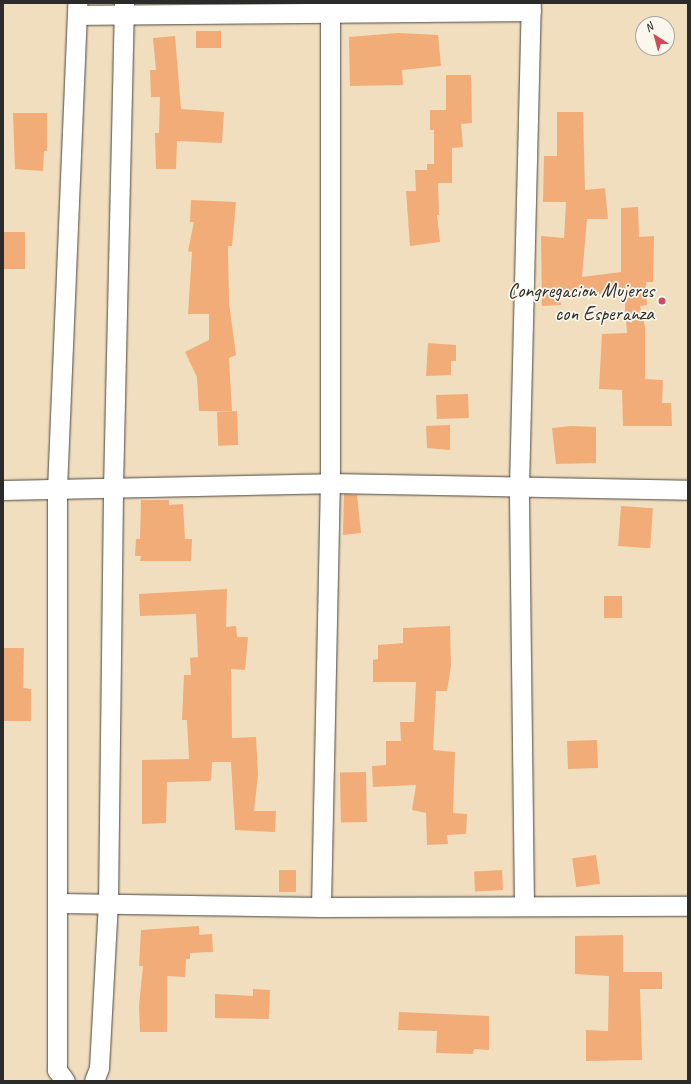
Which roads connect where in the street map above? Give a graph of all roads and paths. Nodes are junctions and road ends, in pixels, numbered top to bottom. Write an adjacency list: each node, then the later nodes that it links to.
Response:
1 (531, 7): 2 (street); 6 (street)
2 (330, 8): 4 (street); 5 (street)
3 (77, 9): 4 (street); 8 (street)
4 (124, 9): 7 (street)
5 (330, 483): 6 (street); 7 (street); 15 (street)
6 (519, 487): 10 (street); 13 (street)
7 (113, 488): 8 (street); 12 (street)
8 (58, 489): 9 (street); 11 (street)
9 (3, 490)
10 (688, 490)
11 (59, 903): 12 (street); 16 (street)
12 (108, 903): 15 (street); 17 (street)
13 (524, 906): 14 (street); 15 (street)
14 (688, 906)
15 (321, 907)
16 (65, 1081)
17 (94, 1081)

